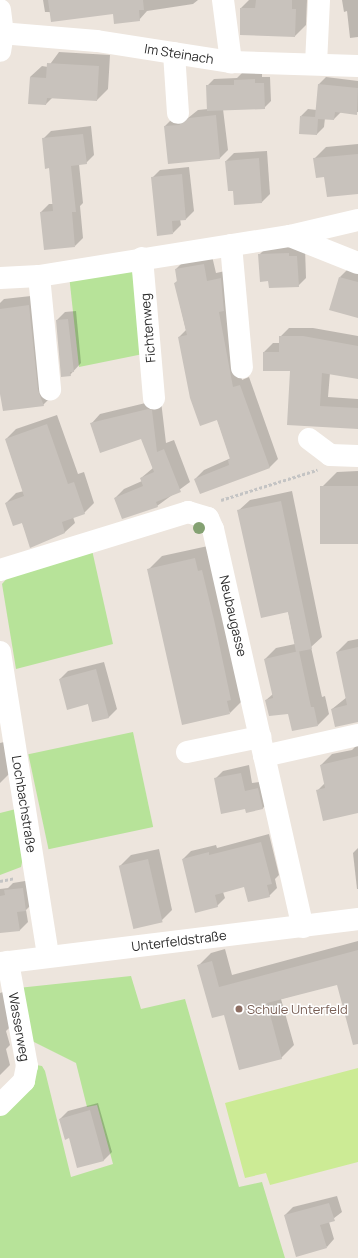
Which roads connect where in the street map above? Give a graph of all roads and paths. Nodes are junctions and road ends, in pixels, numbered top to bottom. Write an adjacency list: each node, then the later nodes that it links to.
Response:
1 (223, 0): 6 (street)
2 (319, 0): 7 (street)
3 (0, 10): 4 (street)
4 (1, 39): 5 (street, Im Steinach)
5 (174, 53): 6 (street, Im Steinach); 9 (street)
6 (231, 62): 7 (street, Im Steinach)
7 (316, 64): 8 (street, Im Steinach)
8 (358, 66)
9 (178, 113)
10 (358, 220): 11 (street)
11 (290, 236): 12 (street); 14 (street)
12 (231, 245): 13 (street); 17 (street)
13 (142, 258): 15 (street); 19 (street, Fichtenweg)
14 (358, 263)
15 (39, 276): 16 (street); 18 (street)
16 (0, 278)
17 (242, 368)
18 (50, 389)
19 (154, 398)
20 (309, 439): 21 (street)
21 (358, 456)
22 (321, 469): 23 (path)
23 (218, 499)
24 (0, 570): 27 (street, Neubaugasse)
25 (0, 652): 31 (street, Lochbachstraße)
26 (358, 735): 27 (street)
27 (262, 746): 28 (street); 30 (street, Neubaugasse)
28 (187, 752)
29 (358, 919): 30 (street, Unterfeldstraße)
30 (303, 927): 31 (street, Unterfeldstraße)
31 (48, 956): 32 (street, Unterfeldstraße)
32 (4, 963): 33 (street, Wasserweg)
33 (0, 1105)

